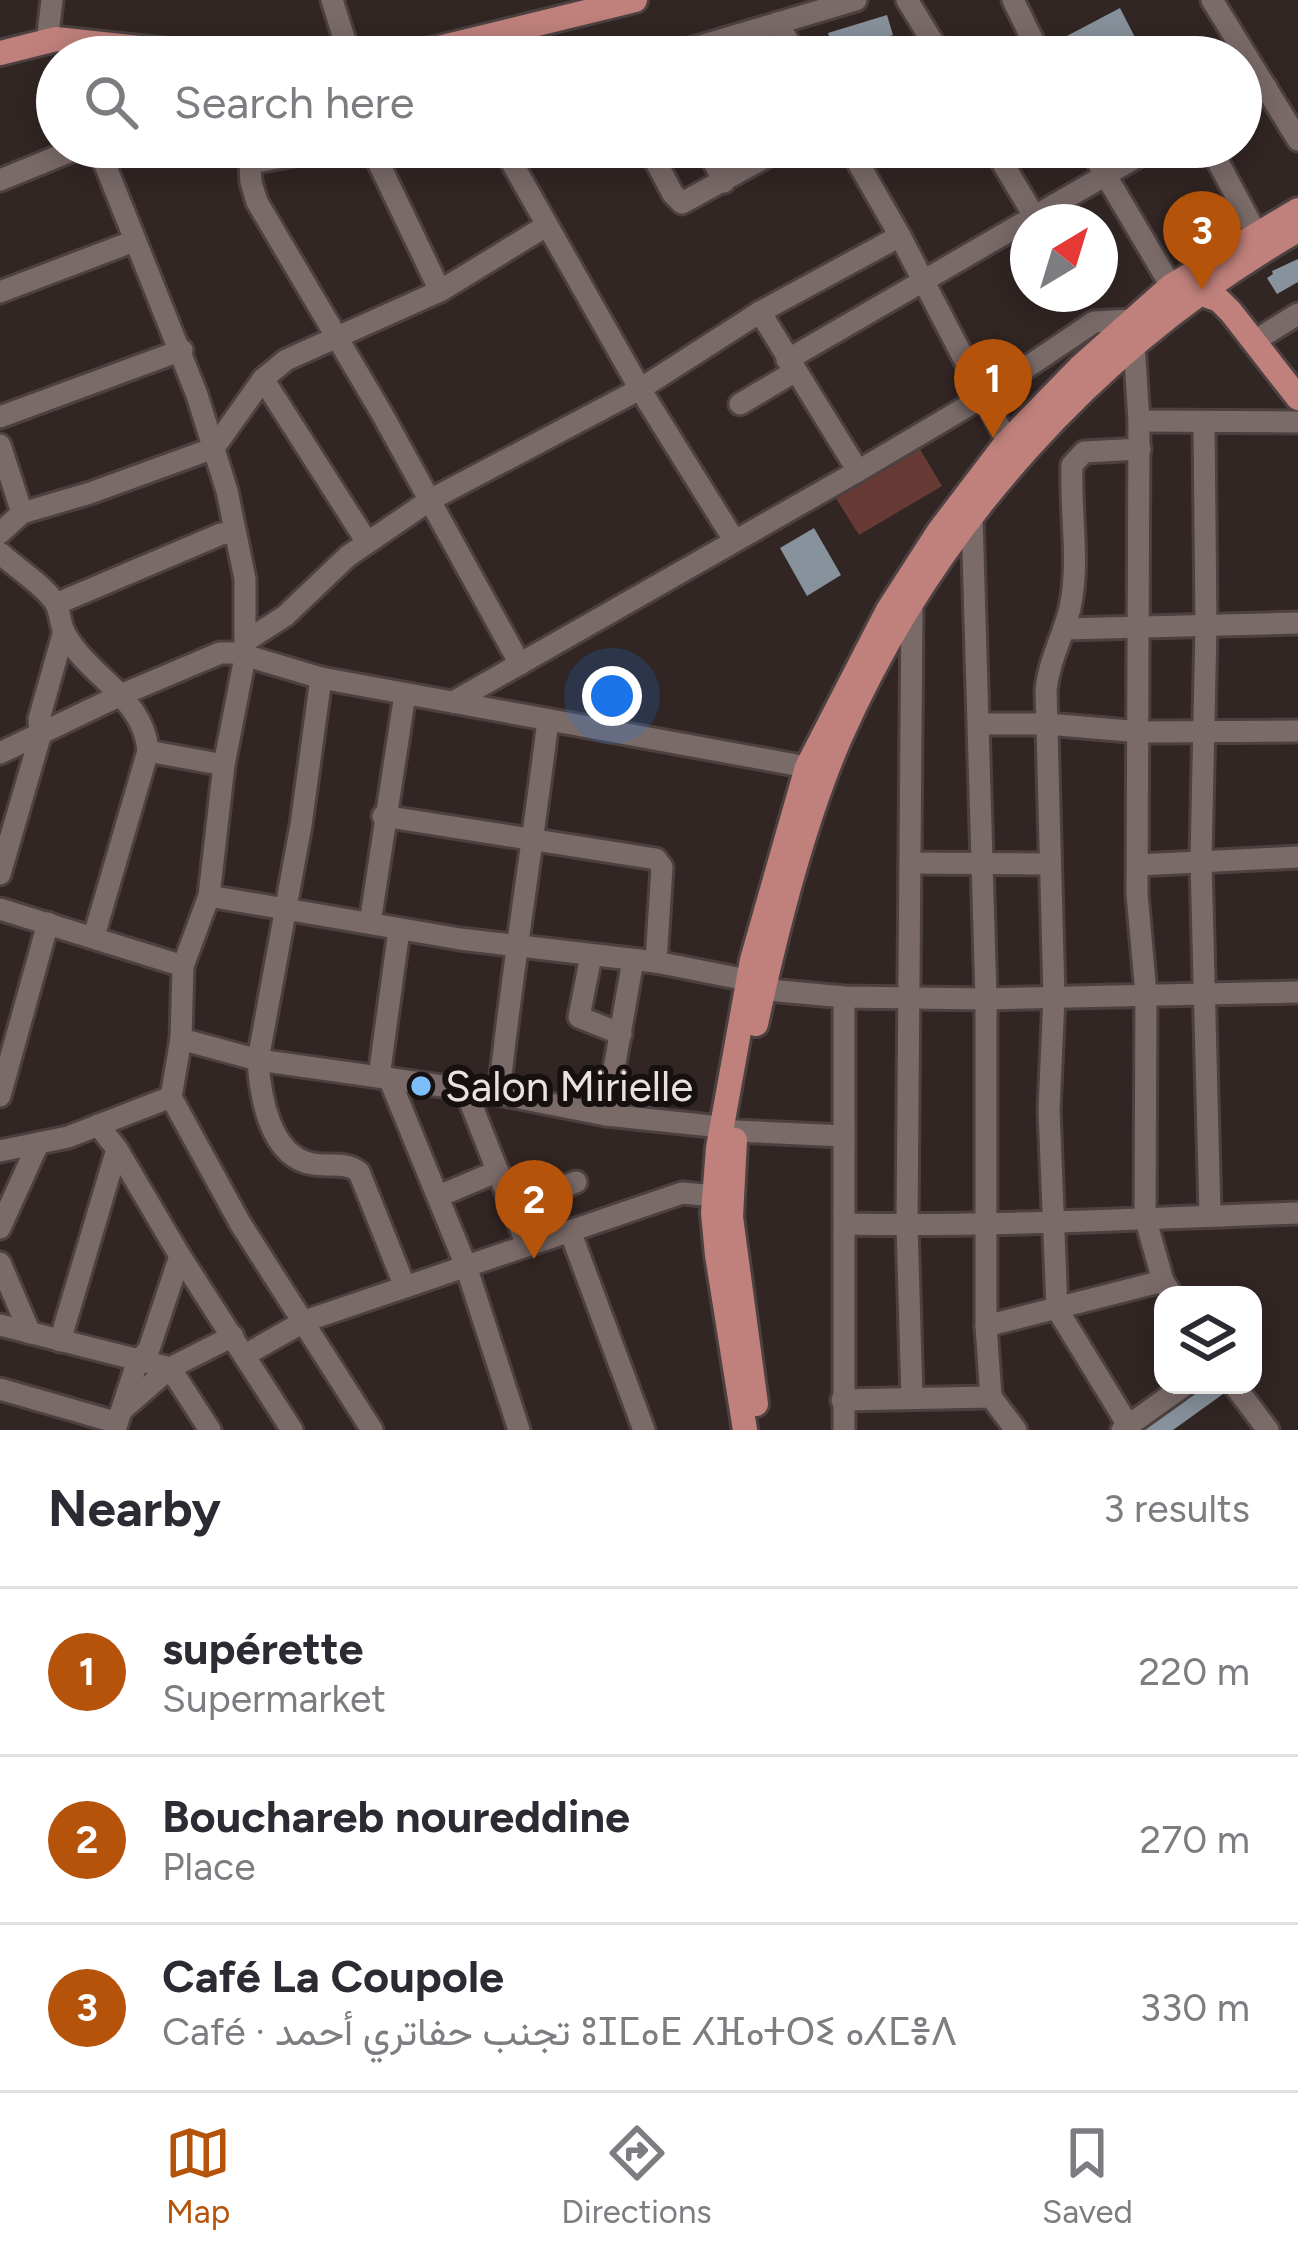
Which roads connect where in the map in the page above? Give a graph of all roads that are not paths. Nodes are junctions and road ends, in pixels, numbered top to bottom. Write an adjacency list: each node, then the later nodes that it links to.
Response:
1 (52, 0): 9 (street)
2 (332, 0): 10 (street)
3 (634, 0): 11 (main road)
4 (856, 0): 8 (street)
5 (907, 0): 14 (street)
6 (1013, 0): 15 (street)
7 (1212, 0): 16 (street)
8 (778, 23): 12 (street); 13 (street)
9 (54, 36)
10 (343, 36)
11 (487, 36)
12 (734, 36)
13 (785, 36)
14 (930, 36)
15 (1031, 36)
16 (1234, 36)
17 (36, 48): 18 (main road)
18 (0, 53)
19 (1262, 81): 20 (street)
20 (1266, 87): 21 (street); 22 (street)
21 (1262, 89)
22 (1298, 140)
23 (36, 165): 37 (street)
24 (106, 168): 47 (street)
25 (252, 168): 56 (street)
26 (381, 168): 50 (street)
27 (514, 168): 42 (street)
28 (661, 168): 38 (street)
29 (717, 168): 38 (street)
30 (748, 168): 38 (street)
31 (861, 168): 46 (street)
32 (1006, 168): 39 (street)
33 (1100, 168): 36 (street)
34 (1118, 168): 36 (street)
35 (1221, 168): 45 (street)
36 (1104, 176): 40 (street); 49 (street)
37 (0, 180)
38 (724, 182)
39 (1027, 204)
40 (1052, 204)
41 (1298, 210): 45 (main road)
42 (546, 226): 50 (street); 61 (street)
43 (1010, 228): 48 (street)
44 (1298, 230): 52 (main road)
45 (1256, 233): 49 (main road)
46 (900, 236): 48 (street); 53 (street)
47 (134, 241): 51 (street); 58 (street)
48 (923, 279): 59 (street); 62 (street)
49 (1171, 286): 52 (main road); 55 (main road)
50 (440, 291): 56 (street)
51 (0, 292)
52 (1203, 293): 55 (main road); 57 (main road)
53 (760, 312): 59 (street); 61 (street)
54 (1298, 314): 57 (street)
55 (1132, 332): 62 (street); 66 (street); 72 (main road)
56 (334, 336): 60 (street); 74 (street)
57 (1253, 342): 63 (main road)
58 (182, 350): 65 (street); 70 (street)
59 (791, 366): 64 (street); 73 (street)
60 (263, 379): 70 (street); 80 (street)
61 (640, 388): 74 (street); 79 (street)
62 (983, 397): 72 (street); 73 (street)
63 (1298, 398)
64 (740, 404)
65 (0, 417)
66 (1139, 421): 67 (street); 71 (street)
67 (1204, 422): 68 (street); 85 (street)
68 (1298, 422)
69 (0, 445): 75 (street)
70 (214, 448): 75 (street); 77 (street)
71 (1139, 449): 86 (street); 87 (street)
72 (1012, 452): 76 (main road); 106 (main road)
73 (858, 471): 79 (street)
74 (430, 500): 80 (street); 90 (street)
75 (22, 513): 78 (street)
76 (972, 517): 83 (main road); 97 (street)
77 (235, 532): 82 (street); 89 (street)
78 (0, 533)
79 (734, 540): 90 (street)
80 (367, 542): 89 (street)
81 (0, 553): 82 (street)
82 (56, 604): 88 (street)
83 (912, 605): 111 (street); 128 (main road)
84 (1298, 623): 85 (street)
85 (1206, 626): 87 (street); 100 (street)
86 (1064, 628): 87 (street); 98 (street)
87 (1138, 628): 99 (street)
88 (64, 631): 92 (street); 102 (street)
89 (246, 649): 91 (street); 92 (street); 105 (street)
90 (520, 664): 94 (street)
91 (321, 678): 93 (street); 118 (street)
92 (123, 694): 102 (street); 103 (street)
93 (405, 694): 94 (street); 107 (street)
94 (453, 702): 95 (street)
95 (548, 720): 106 (street); 108 (street)
96 (1298, 722): 101 (street)
97 (979, 724): 98 (street); 112 (street)
98 (1047, 724): 99 (street); 113 (street)
99 (1141, 732): 100 (street); 114 (street)
100 (1202, 732): 101 (street); 110 (street)
101 (1298, 733)
102 (40, 737): 104 (street); 115 (street)
103 (148, 751): 105 (street); 122 (street)
104 (0, 753)
105 (224, 765): 116 (street)
106 (807, 767): 128 (main road)
107 (383, 816): 108 (street); 120 (street)
108 (534, 840): 123 (street); 126 (street)
109 (1298, 856): 110 (street)
110 (1201, 860): 114 (street); 130 (street)
111 (911, 862): 112 (street); 132 (street)
112 (979, 864): 113 (street); 135 (street)
113 (1049, 864): 134 (street)
114 (1139, 865): 131 (street)
115 (0, 874)
116 (209, 896): 118 (street); 127 (street)
117 (0, 909): 119 (street)
118 (286, 909): 120 (street); 138 (street)
119 (48, 923): 122 (street); 142 (street)
120 (370, 923): 121 (street)
121 (398, 930): 123 (street); 139 (street)
122 (94, 936): 127 (street)
123 (515, 947): 124 (street); 141 (street)
124 (591, 956): 125 (street); 136 (street)
125 (633, 960): 126 (street); 136 (street)
126 (656, 962): 128 (street)
127 (183, 966): 137 (street)
128 (752, 986): 133 (street); 146 (main road)
129 (1298, 992): 130 (street)
130 (1206, 993): 131 (street); 157 (street)
131 (1146, 994): 134 (street); 158 (street)
132 (909, 996): 133 (street); 135 (street); 160 (street)
133 (844, 997): 147 (street)
134 (1054, 997): 135 (street); 161 (street)
135 (986, 999): 162 (street)
136 (621, 1034): 144 (street)
137 (181, 1039): 138 (street); 143 (street)
138 (258, 1060): 139 (street); 170 (street)
139 (384, 1078): 140 (street); 153 (street)
140 (465, 1089): 141 (street); 151 (street)
141 (499, 1094): 144 (street)
142 (0, 1096)
143 (171, 1096): 145 (street); 173 (street)
144 (606, 1115): 146 (street)
145 (98, 1125): 148 (street); 149 (street)
146 (728, 1129): 147 (street); 154 (main road); 195 (main road)
147 (844, 1136): 159 (street)
148 (38, 1144): 150 (street); 163 (street)
149 (117, 1149): 166 (street); 177 (street)
150 (0, 1151)
151 (498, 1171): 153 (street); 155 (street)
152 (576, 1182): 155 (street)
153 (439, 1196): 168 (street)
154 (715, 1196): 164 (street); 194 (main road)
155 (513, 1208): 165 (street)
156 (1298, 1213): 157 (street)
157 (1210, 1216): 158 (street)
158 (1145, 1217): 161 (street); 169 (street)
159 (844, 1224): 160 (street); 186 (street)
160 (907, 1225): 162 (street); 185 (street)
161 (1052, 1225): 162 (street); 172 (street)
162 (985, 1226): 175 (street)
163 (0, 1228)
164 (570, 1231): 165 (street); 193 (street)
165 (527, 1246): 168 (street)
166 (180, 1256): 178 (street); 179 (street)
167 (0, 1263): 176 (street)
168 (466, 1266): 170 (street); 192 (street)
169 (1166, 1286)
170 (405, 1287): 173 (street)
171 (1154, 1290): 172 (street)
172 (1057, 1309): 175 (street); 188 (street)
173 (305, 1321): 178 (street); 191 (street)
174 (0, 1325): 176 (street)
175 (986, 1326): 184 (street)
176 (30, 1333): 177 (street)
177 (60, 1341): 179 (street)
178 (239, 1345): 180 (street); 190 (street)
179 (137, 1363): 180 (street); 187 (street)
180 (170, 1368): 187 (street); 189 (street)
181 (0, 1389): 187 (street)
182 (1172, 1394): 188 (street)
183 (1241, 1394): 198 (street)
184 (991, 1397): 185 (street); 197 (street)
185 (912, 1398): 186 (street)
186 (842, 1400): 196 (street)
187 (117, 1420)
188 (1125, 1428)
189 (210, 1430)
190 (292, 1430)
191 (372, 1430)
192 (519, 1430)
193 (644, 1430)
194 (745, 1430)
195 (760, 1430)
196 (844, 1430)
197 (1016, 1430)
198 (1268, 1430)

